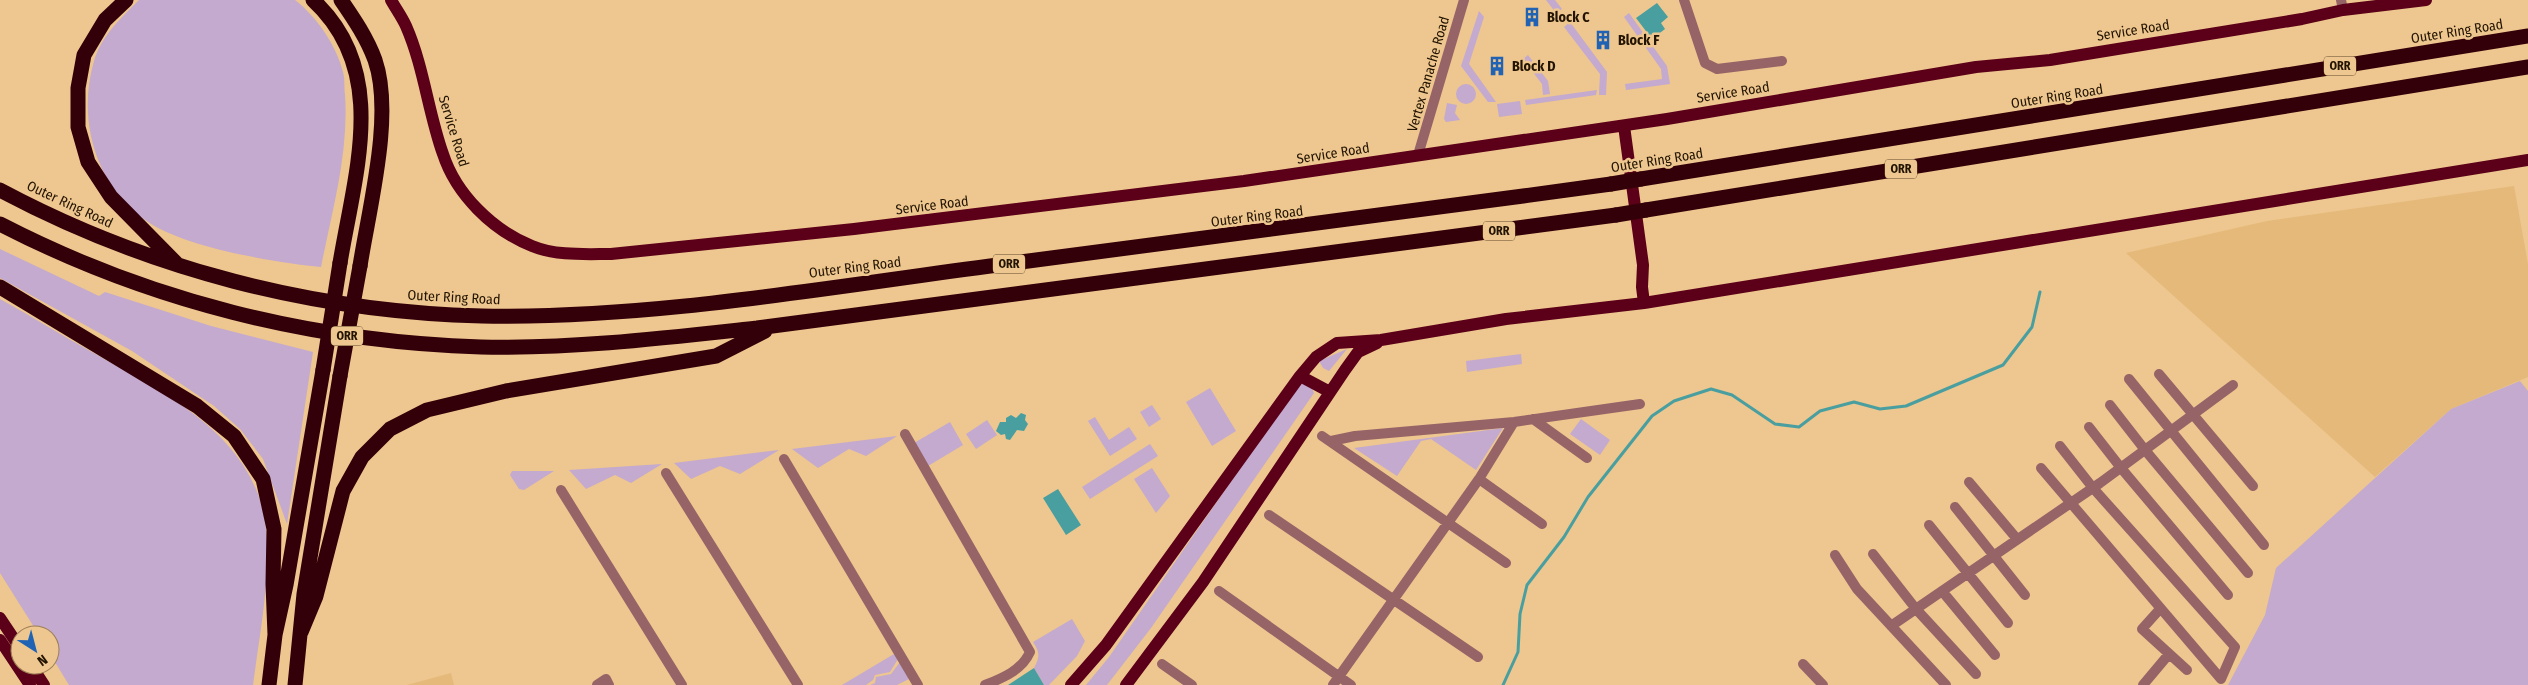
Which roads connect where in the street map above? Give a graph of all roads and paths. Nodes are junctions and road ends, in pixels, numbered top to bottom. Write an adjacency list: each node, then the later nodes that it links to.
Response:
1 (126, 0): 18 (highway)
2 (313, 0): 74 (highway, bridge)
3 (341, 0): 72 (highway, bridge)
4 (391, 0): 14 (main road, Service Road)
5 (1464, 0): 14 (street, Vertex Panache Road)
6 (1684, 0): 11 (street)
7 (2426, 0): 9 (main road, Service Road)
8 (2342, 5): 9 (main road, Service Road); 13 (main road, Service Road)
9 (2363, 5)
10 (2528, 36): 18 (highway, Outer Ring Road / ORR, bridge)
11 (1782, 61)
12 (2528, 67): 21 (highway, ORR, bridge)
13 (1624, 126): 14 (main road, Service Road); 20 (main road)
14 (1418, 155)
15 (2528, 160): 20 (main road)
16 (0, 190): 18 (highway, Outer Ring Road / ORR)
17 (0, 224): 21 (highway, ORR)
18 (178, 265)
19 (0, 287): 74 (highway)
20 (1644, 303): 22 (main road)
21 (776, 325): 72 (highway)
22 (1381, 340): 24 (main road); 27 (main road)
23 (2159, 374): 30 (street)
24 (1300, 376): 27 (main road); 94 (main road)
25 (2129, 379): 34 (street)
26 (2232, 385): 30 (street)
27 (1330, 392): 95 (main road)
28 (1640, 404): 31 (street)
29 (2110, 405): 37 (street)
30 (2192, 415): 34 (street); 45 (street)
31 (1533, 420): 32 (street); 38 (street)
32 (1514, 422): 43 (street); 51 (street)
33 (2089, 427): 41 (street)
34 (2171, 430): 37 (street); 55 (street)
35 (905, 434): 93 (street)
36 (2060, 446): 46 (street)
37 (2144, 450): 41 (street); 60 (street)
38 (1587, 458)
39 (784, 459): 92 (street)
40 (2041, 468): 48 (street)
41 (2120, 468): 46 (street); 65 (street)
42 (666, 473): 91 (street)
43 (1479, 479): 51 (street); 52 (street)
44 (1969, 482): 54 (street)
45 (2253, 486)
46 (2094, 488): 48 (street); 68 (street)
47 (562, 490): 90 (street)
48 (2070, 503): 54 (street); 68 (street)
49 (1956, 507): 58 (street)
50 (1269, 515): 66 (street)
51 (1448, 524): 59 (street); 66 (street)
52 (1542, 524)
53 (1929, 525): 61 (street)
54 (2017, 539): 58 (street)
55 (2264, 545)
56 (1873, 554): 67 (street)
57 (1834, 555): 71 (street)
58 (1994, 556): 61 (street); 64 (street)
59 (1506, 563)
60 (2248, 573)
61 (1968, 574): 62 (street); 70 (street)
62 (1942, 591): 67 (street); 76 (street)
63 (1219, 592): 83 (street)
64 (2025, 595)
65 (2228, 595)
66 (1395, 600): 78 (street); 83 (street)
67 (1916, 609): 71 (street); 82 (street)
68 (2160, 609): 77 (street)
69 (0, 618): 73 (main road)
70 (2008, 623)
71 (1891, 626): 99 (street)
72 (301, 632): 87 (highway)
73 (10, 633)
74 (275, 635): 86 (highway)
75 (0, 640): 85 (main road)
76 (1995, 654)
77 (2169, 654): 81 (street); 84 (street)
78 (1478, 657)
79 (1162, 664): 96 (street)
80 (1803, 664): 98 (street)
81 (2187, 670)
82 (1976, 674)
83 (1336, 681): 97 (street)
84 (2146, 681): 100 (street)
85 (30, 685)
86 (269, 685)
87 (295, 685)
88 (597, 685): 89 (street)
89 (609, 685)
90 (682, 685)
91 (798, 685)
92 (918, 685)
93 (985, 685)
94 (1072, 685)
95 (1126, 685)
96 (1192, 685)
97 (1352, 685)
98 (1823, 685)
99 (1946, 685)
100 (2158, 685)

